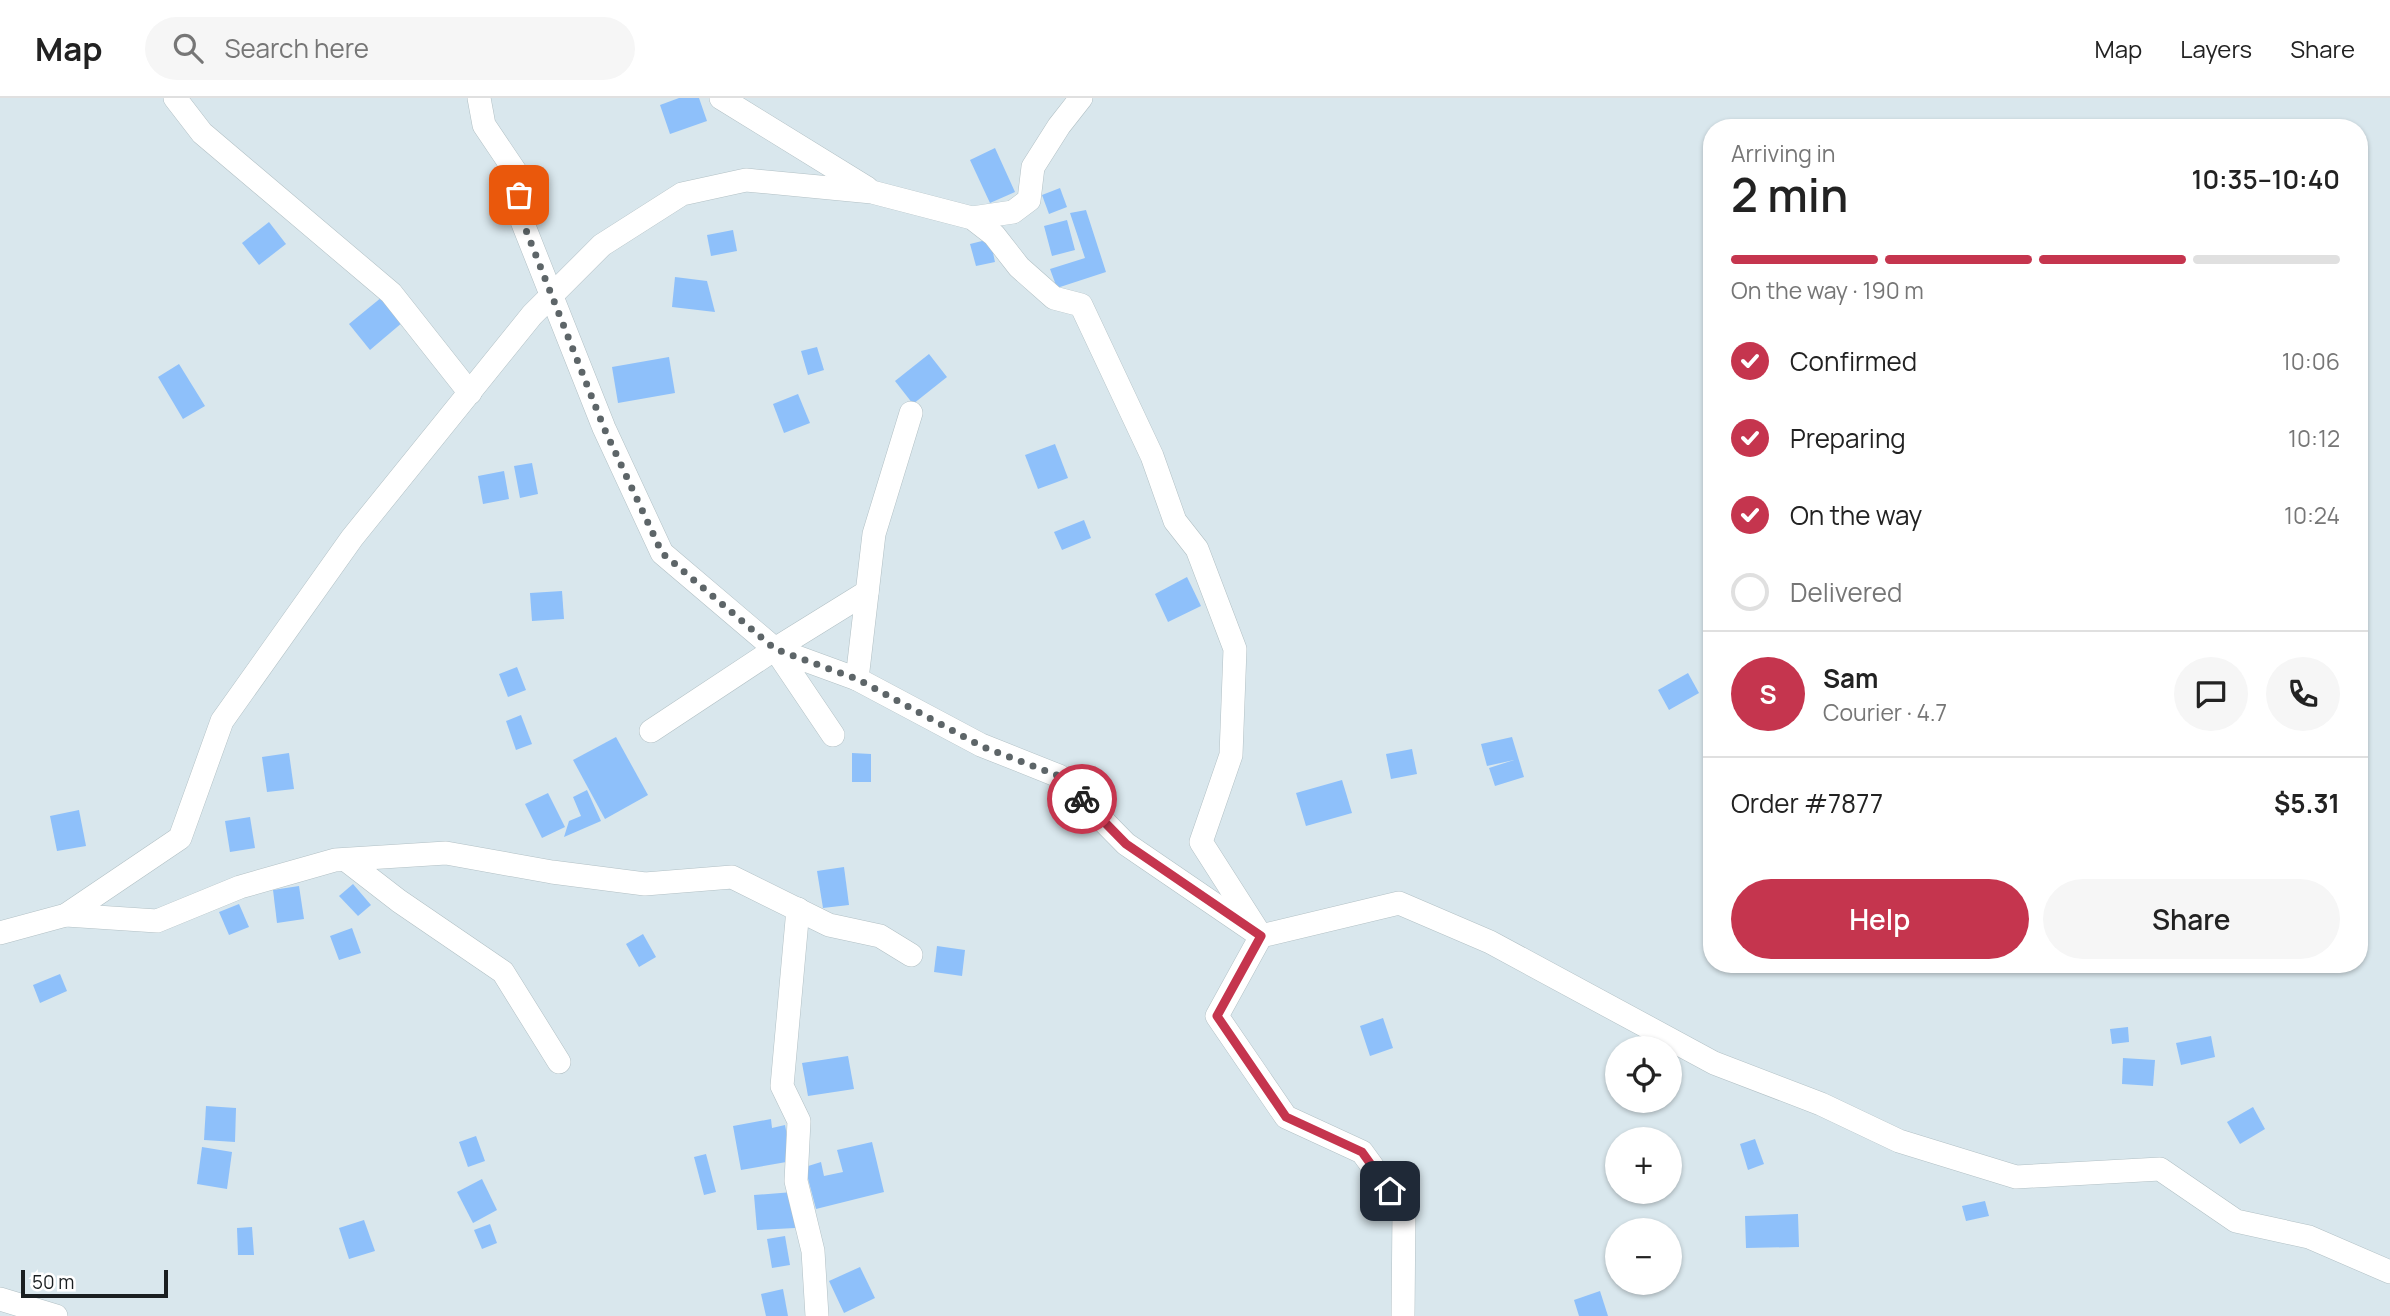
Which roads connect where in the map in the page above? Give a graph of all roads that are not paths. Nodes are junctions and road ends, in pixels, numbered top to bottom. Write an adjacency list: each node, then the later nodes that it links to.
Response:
1 (175, 98): 8 (street)
2 (479, 98): 7 (street)
3 (721, 98): 5 (street)
4 (1082, 98): 6 (street)
5 (872, 192): 6 (street); 7 (street)
6 (972, 218): 19 (street)
7 (552, 295): 8 (street); 11 (street)
8 (470, 393): 17 (street)
9 (911, 413): 10 (street)
10 (867, 592): 11 (street); 12 (street)
11 (775, 649): 12 (street); 13 (street); 14 (street)
12 (857, 679): 19 (street)
13 (651, 731)
14 (833, 735)
15 (346, 860): 16 (street); 17 (street); 21 (street)
16 (797, 909): 20 (street); 25 (street)
17 (66, 915): 18 (street)
18 (0, 933)
19 (1261, 936): 22 (street); 26 (street)
20 (911, 955)
21 (559, 1062)
22 (2390, 1272)
23 (0, 1299): 24 (street)
24 (56, 1316)
25 (817, 1316)
26 (1403, 1316)

